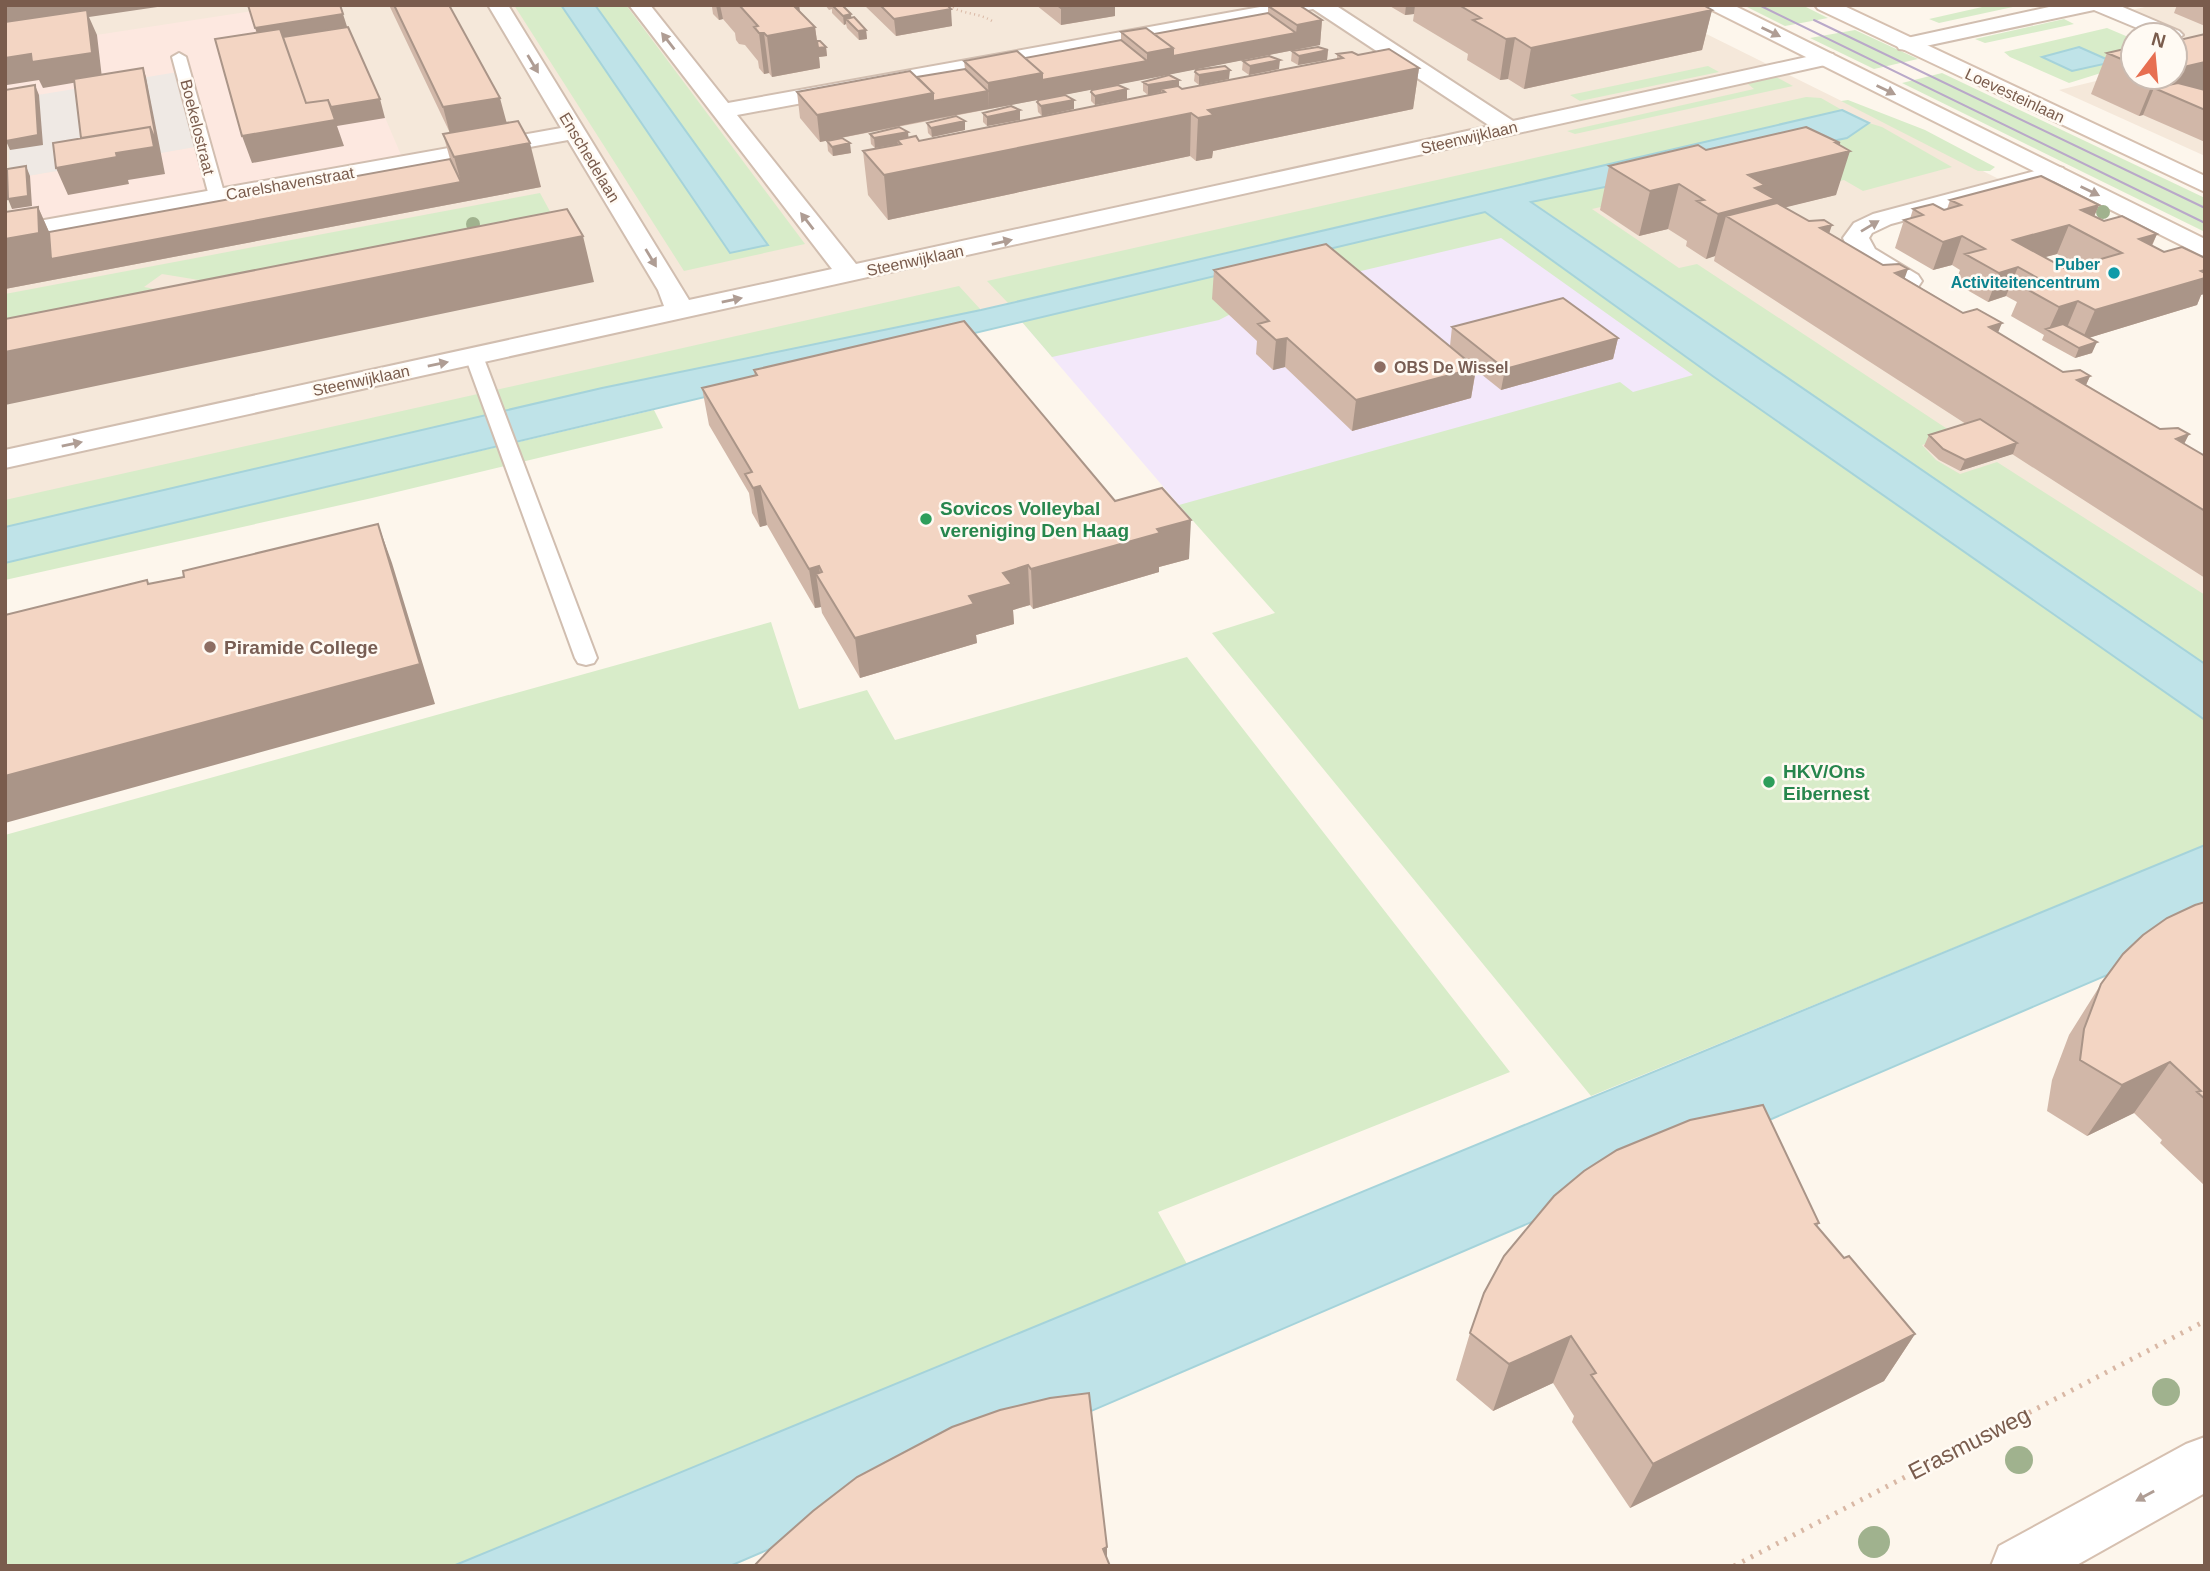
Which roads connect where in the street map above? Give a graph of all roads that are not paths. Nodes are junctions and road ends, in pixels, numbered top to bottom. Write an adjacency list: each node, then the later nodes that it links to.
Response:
1 (498, 5): 15 (street, Enschedelaan, one-way to 15)
2 (639, 5): 13 (street, one-way to 2)
3 (1306, 5): 13 (street)
4 (1321, 5): 14 (street)
5 (1717, 5): 12 (street, one-way to 12)
6 (1825, 5): 10 (street, Loevesteinlaan)
7 (2088, 5): 10 (street)
8 (2100, 5): 9 (street)
9 (2138, 21)
10 (1907, 44): 17 (street, Loevesteinlaan)
11 (179, 57): 18 (lane, Boekelostraat)
12 (1825, 60): 14 (street, Steenwijklaan); 16 (street, one-way to 16)
13 (722, 111): 21 (street, one-way to 13)
14 (1509, 128): 21 (street, Steenwijklaan, one-way to 14)
15 (575, 132): 18 (street, Carelshavenstraat); 23 (street, Enschedelaan, one-way to 23)
16 (2054, 173): 20 (street, one-way to 20); 22 (street, one-way to 16)
17 (2205, 185)
18 (217, 196): 19 (street, Carelshavenstraat)
19 (5, 235)
20 (2205, 249)
21 (850, 274): 23 (street, Steenwijklaan, one-way to 21)
22 (1935, 297)
23 (680, 311): 24 (street, Steenwijklaan)
24 (474, 356): 25 (street, Steenwijklaan, one-way to 24); 26 (lane)
25 (5, 459)
26 (586, 658)
27 (2205, 1463): 28 (street, one-way to 28)
28 (2019, 1566)

